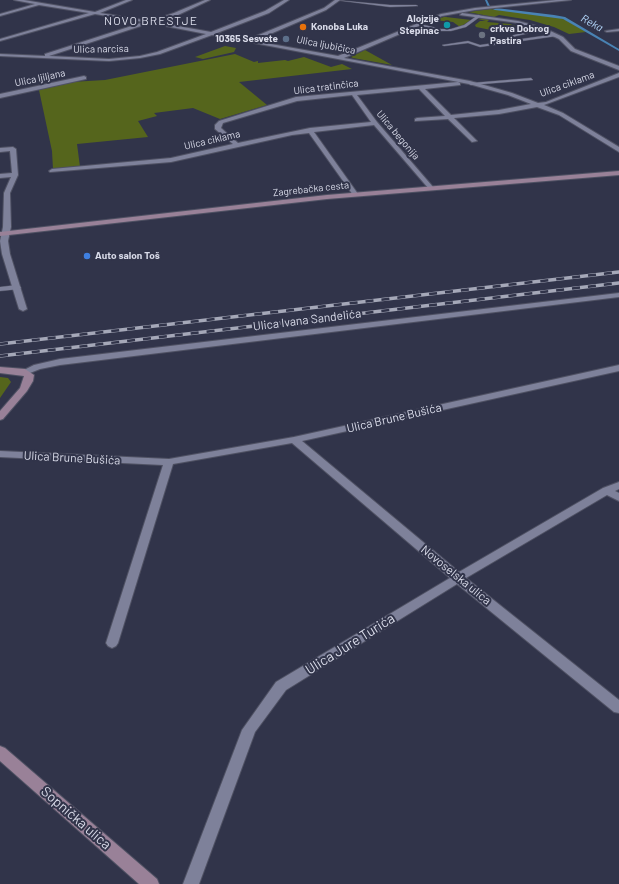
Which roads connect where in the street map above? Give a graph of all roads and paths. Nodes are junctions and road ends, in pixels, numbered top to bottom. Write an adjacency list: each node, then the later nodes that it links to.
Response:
1 (16, 0): 8 (street, Ulica ljubičica)
2 (52, 0): 8 (street)
3 (130, 0): 11 (street)
4 (208, 0): 14 (street)
5 (287, 0): 19 (street, Ulica narcisa)
6 (337, 0): 9 (lane); 23 (street)
7 (569, 0): 10 (street)
8 (41, 4): 11 (street, Ulica ljubičica); 12 (street)
9 (416, 6)
10 (453, 12): 13 (street, Ulica ciklama); 15 (street)
11 (95, 13): 14 (street, Ulica ljubičica); 22 (street)
12 (0, 14)
13 (479, 16): 15 (lane); 16 (street, Ulica ciklama)
14 (150, 22): 19 (street, Ulica ljubičica); 26 (street)
15 (416, 24): 27 (street)
16 (542, 29): 20 (street, Ulica ciklama); 21 (lane)
17 (619, 30): 18 (street)
18 (607, 31)
19 (211, 33): 23 (street, Ulica ljubičica); 26 (street, Ulica narcisa)
20 (556, 35): 24 (lane); 28 (street, Ulica ciklama)
21 (512, 36)
22 (0, 40)
23 (249, 41): 27 (street, Ulica ljubičica)
24 (444, 45)
25 (0, 55): 26 (street, Ulica narcisa)
26 (42, 57)
27 (339, 58): 32 (street, Ulica ljubičica)
28 (619, 68)
29 (619, 75): 36 (street, Ulica ciklama)
30 (84, 78): 35 (street, Ulica ljiljana)
31 (531, 79): 32 (lane)
32 (470, 83): 33 (street, Ulica tratinčica); 36 (street, Ulica ljubičica)
33 (420, 87): 34 (street, Ulica tratinčica); 37 (street)
34 (353, 93): 39 (street, Ulica begonija); 42 (street, Ulica tratinčica)
35 (0, 96)
36 (539, 105): 37 (street, Ulica ciklama); 44 (street, Ulica ljubičica)
37 (450, 117): 38 (street, Ulica ciklama); 41 (street)
38 (417, 120)
39 (375, 123): 40 (street, Ulica ciklama); 49 (street, Ulica begonija)
40 (310, 130): 42 (street, Ulica ciklama); 50 (street)
41 (474, 140)
42 (237, 145): 45 (street, Ulica ciklama)
43 (0, 150): 47 (street)
44 (619, 150)
45 (52, 171)
46 (619, 173): 49 (main road, Zagrebačka cesta)
47 (15, 175): 48 (street); 51 (street)
48 (0, 176)
49 (431, 188): 50 (main road, Zagrebačka cesta)
50 (355, 194): 51 (main road, Zagrebačka cesta)
51 (3, 234): 52 (street)
52 (17, 287): 53 (lane); 55 (street)
53 (0, 289)
54 (619, 295): 58 (street, Ulica Ivana Sandelića)
55 (23, 309)
56 (619, 368): 60 (street, Ulica Brune Bušića)
57 (0, 370): 58 (main road, Ulica Ivana Sandelića)
58 (25, 372): 59 (main road)
59 (0, 417)
60 (294, 440): 62 (street, Ulica Brune Bušića); 66 (street, Novoselska ulica)
61 (0, 454): 62 (street, Ulica Brune Bušića)
62 (169, 462): 67 (street)
63 (619, 485): 64 (street, Ulica Jure Turića)
64 (607, 490): 65 (street); 66 (street, Ulica Jure Turića)
65 (619, 498)
66 (458, 578): 68 (street, Novoselska ulica); 71 (street, Ulica Jure Turića)
67 (112, 643)
68 (619, 708)
69 (0, 752): 70 (main road, Sopnička ulica)
70 (151, 884)
71 (191, 884)

